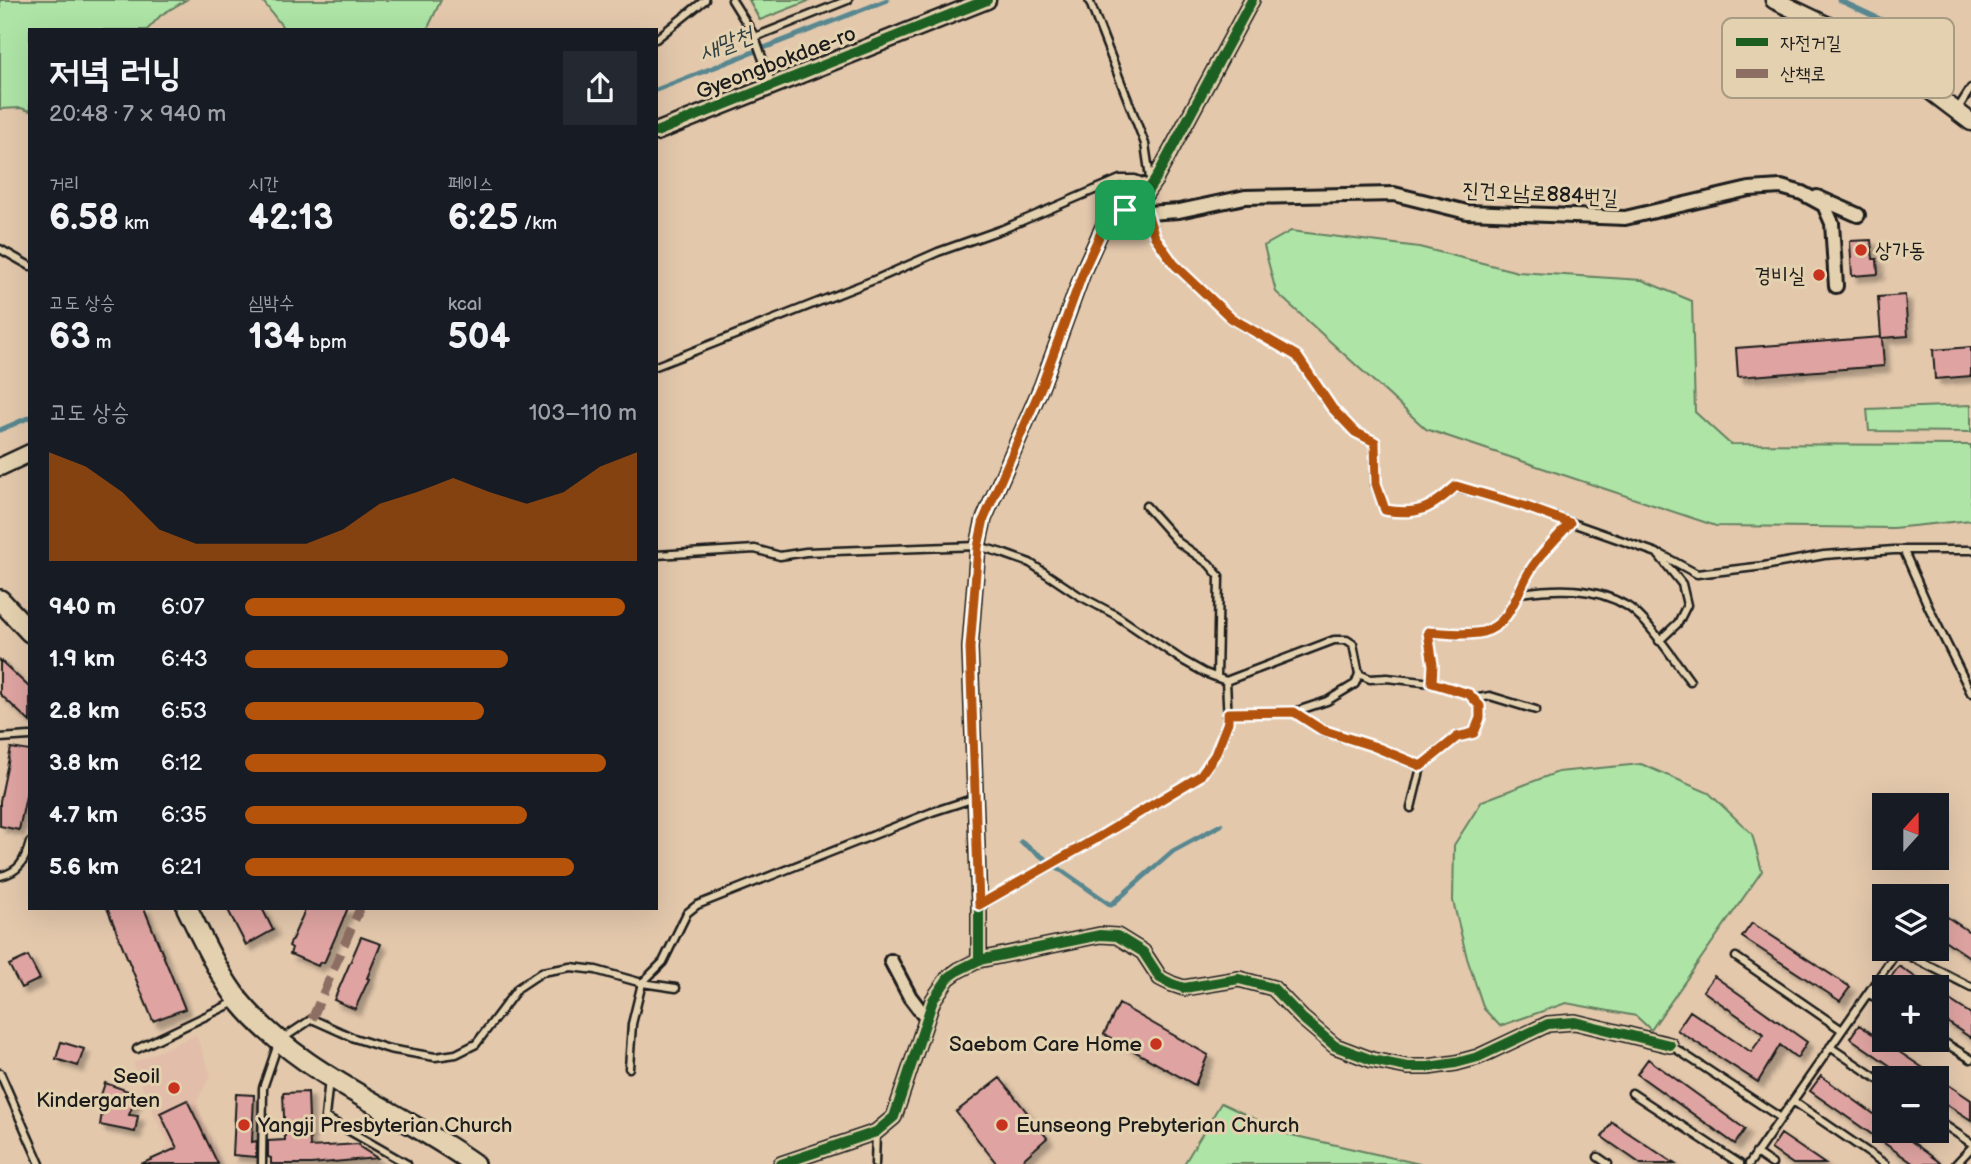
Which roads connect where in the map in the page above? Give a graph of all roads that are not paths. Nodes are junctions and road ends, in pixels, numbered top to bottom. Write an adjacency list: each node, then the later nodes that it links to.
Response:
1 (705, 0): 9 (lane)
2 (732, 0): 10 (lane)
3 (848, 0): 10 (lane)
4 (987, 0): 11 (street, Gyeongbokdae-ro)
5 (1089, 0): 17 (lane)
6 (1252, 0): 17 (street)
7 (1774, 0): 8 (street)
8 (1812, 18)
9 (658, 37)
10 (755, 37): 11 (lane)
11 (772, 85): 16 (street, Gyeongbokdae-ro)
12 (1971, 88): 14 (lane)
13 (1939, 98): 14 (street)
14 (1956, 111): 15 (street)
15 (1971, 122)
16 (658, 131)
17 (1151, 185): 19 (street); 25 (lane)
18 (1802, 192): 20 (street, 진건오남로884번길); 21 (street, 진건오남로884번길); 24 (street)
19 (1125, 210): 20 (street, 진건오남로884번길); 30 (street)
20 (1147, 213): 29 (lane)
21 (1858, 215)
22 (0, 249): 23 (lane)
23 (28, 265)
24 (1836, 286)
25 (658, 365)
26 (28, 454): 27 (street)
27 (0, 467)
28 (1146, 506): 40 (lane)
29 (1570, 523): 33 (lane); 35 (lane)
30 (978, 547): 34 (lane); 40 (lane); 52 (street)
31 (1971, 550): 32 (lane)
32 (1904, 551): 33 (lane); 44 (lane)
33 (1657, 553): 38 (lane)
34 (658, 555)
35 (1520, 593): 38 (lane); 43 (lane)
36 (0, 600): 37 (main road)
37 (28, 630)
38 (1659, 641): 42 (lane)
39 (1359, 674): 41 (lane); 43 (lane); 47 (lane)
40 (1217, 678): 41 (lane)
41 (1226, 681): 48 (lane)
42 (1690, 681)
43 (1432, 683): 45 (lane)
44 (1971, 693)
45 (1473, 699): 46 (lane); 51 (lane)
46 (1536, 710)
47 (1294, 712): 48 (lane); 51 (lane)
48 (1228, 713): 56 (lane)
49 (28, 736): 50 (lane)
50 (0, 738)
51 (1421, 766): 53 (lane)
52 (975, 797): 56 (street); 61 (lane)
53 (1411, 808)
54 (28, 849): 55 (lane)
55 (0, 876)
56 (979, 905): 59 (street)
57 (188, 910): 66 (main road)
58 (1736, 957): 68 (lane)
59 (979, 960): 67 (street); 70 (street)
60 (891, 961): 67 (street)
61 (642, 983): 63 (lane); 69 (lane); 75 (lane)
62 (1971, 987): 64 (lane)
63 (676, 988)
64 (1868, 993): 65 (lane); 68 (lane)
65 (1872, 996)
66 (239, 1000): 69 (main road); 73 (lane)
67 (926, 1018): 83 (street)
68 (1842, 1030): 72 (lane)
69 (279, 1041): 78 (main road); 88 (lane)
70 (1670, 1045): 81 (lane)
71 (1949, 1045): 74 (lane)
72 (1830, 1047): 77 (lane); 80 (lane)
73 (137, 1048)
74 (1971, 1059)
75 (629, 1068)
76 (0, 1073): 87 (lane)
77 (1872, 1075)
78 (329, 1077): 89 (lane); 90 (main road)
79 (1632, 1093): 94 (lane)
80 (1793, 1101): 81 (lane); 97 (lane)
81 (1781, 1118): 85 (lane)
82 (1949, 1129): 84 (lane)
83 (876, 1132): 91 (street); 92 (lane)
84 (1971, 1145): 98 (lane)
85 (1756, 1153): 95 (lane); 96 (lane)
86 (1598, 1157): 93 (lane)
87 (40, 1164)
88 (262, 1164)
89 (407, 1164)
90 (474, 1164)
91 (781, 1164)
92 (875, 1164)
93 (1608, 1164)
94 (1740, 1164)
95 (1749, 1164)
96 (1772, 1164)
97 (1885, 1164)
98 (1956, 1164)

